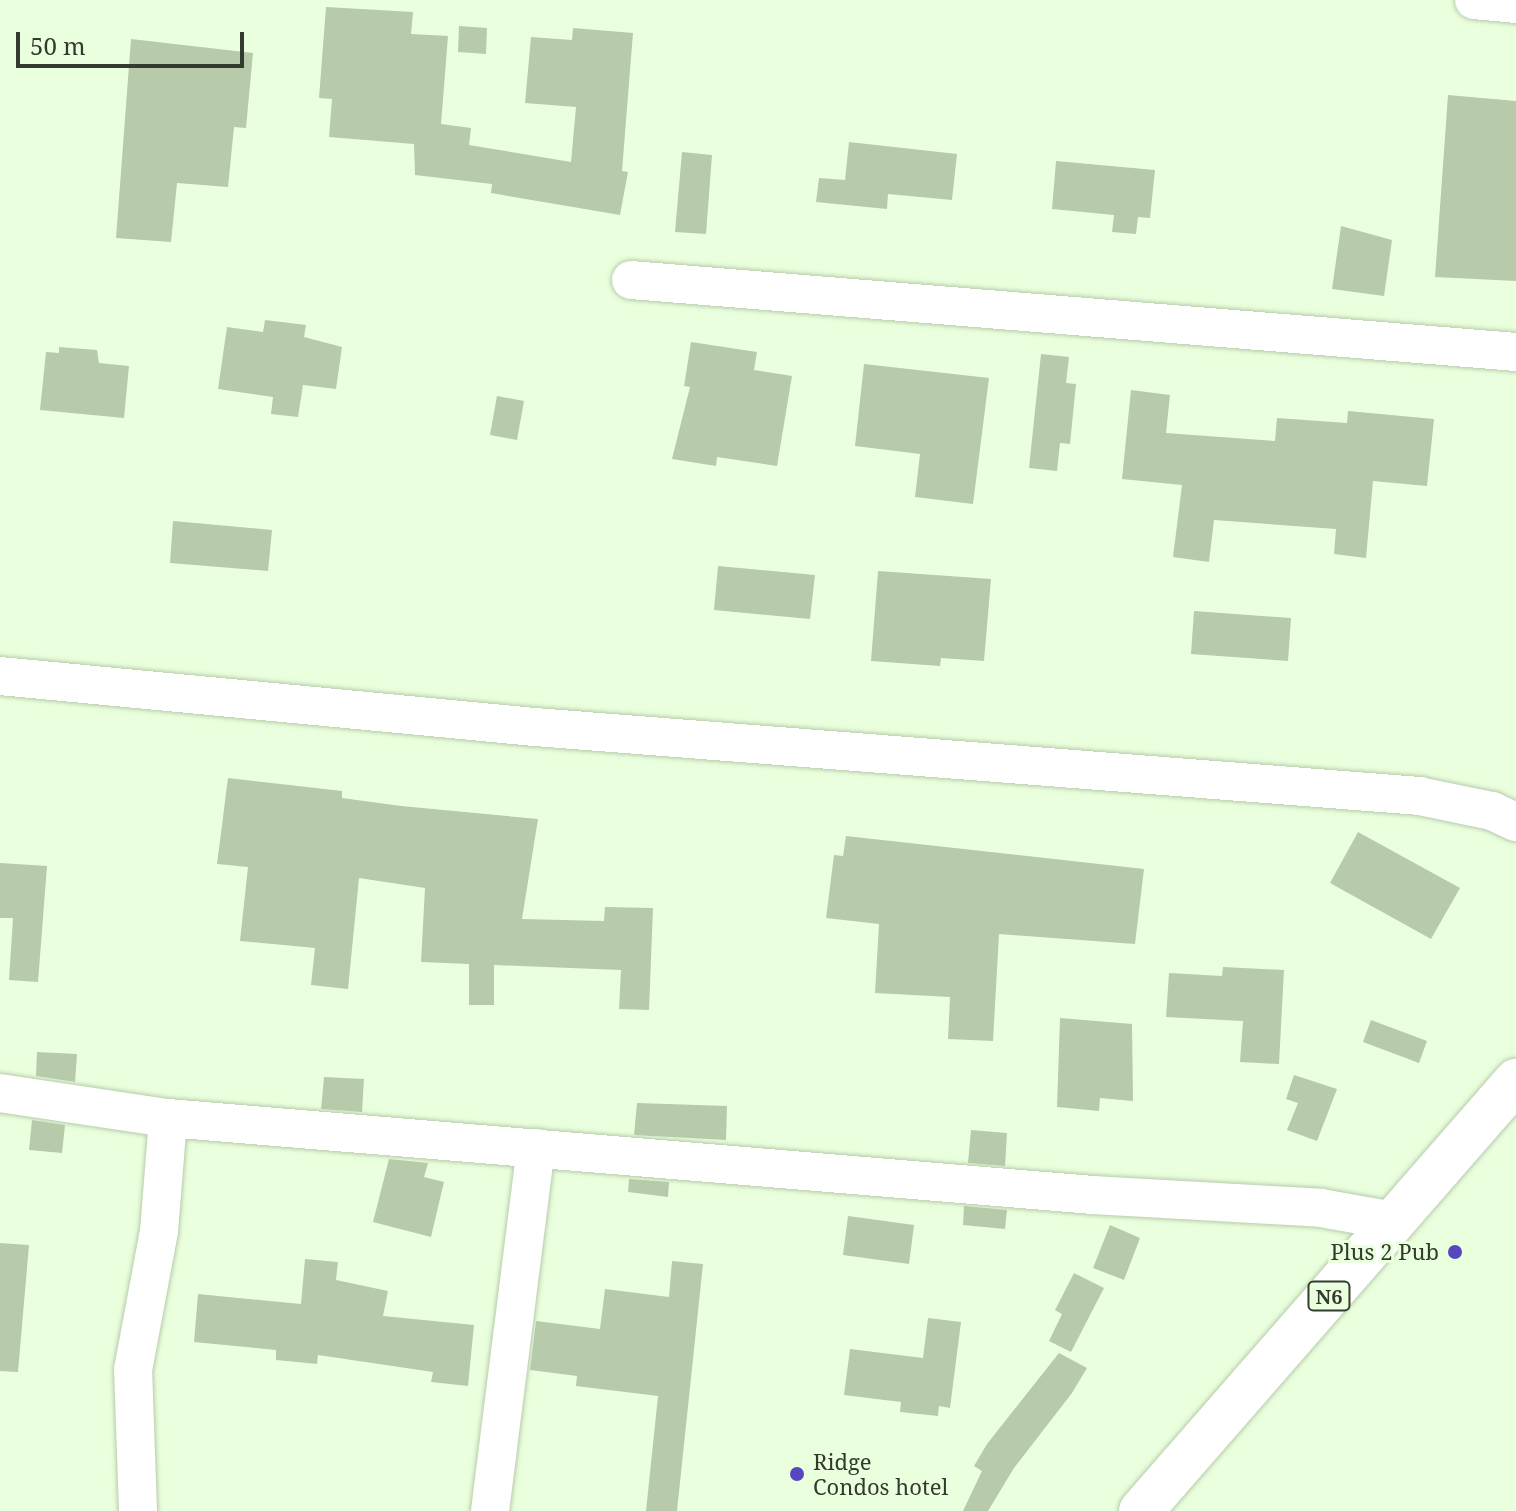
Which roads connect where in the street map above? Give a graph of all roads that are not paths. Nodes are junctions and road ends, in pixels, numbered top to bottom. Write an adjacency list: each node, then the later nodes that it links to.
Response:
1 (1474, 0): 2 (street)
2 (1516, 4)
3 (631, 280): 4 (street)
4 (1516, 352)
5 (0, 676): 6 (street)
6 (1516, 822)
7 (1516, 1081): 11 (highway, N6)
8 (0, 1093): 9 (street)
9 (168, 1118): 10 (street); 12 (street)
10 (536, 1148): 11 (street); 13 (street)
11 (1394, 1221): 14 (highway, N6)
12 (138, 1511)
13 (490, 1511)
14 (1141, 1511)

